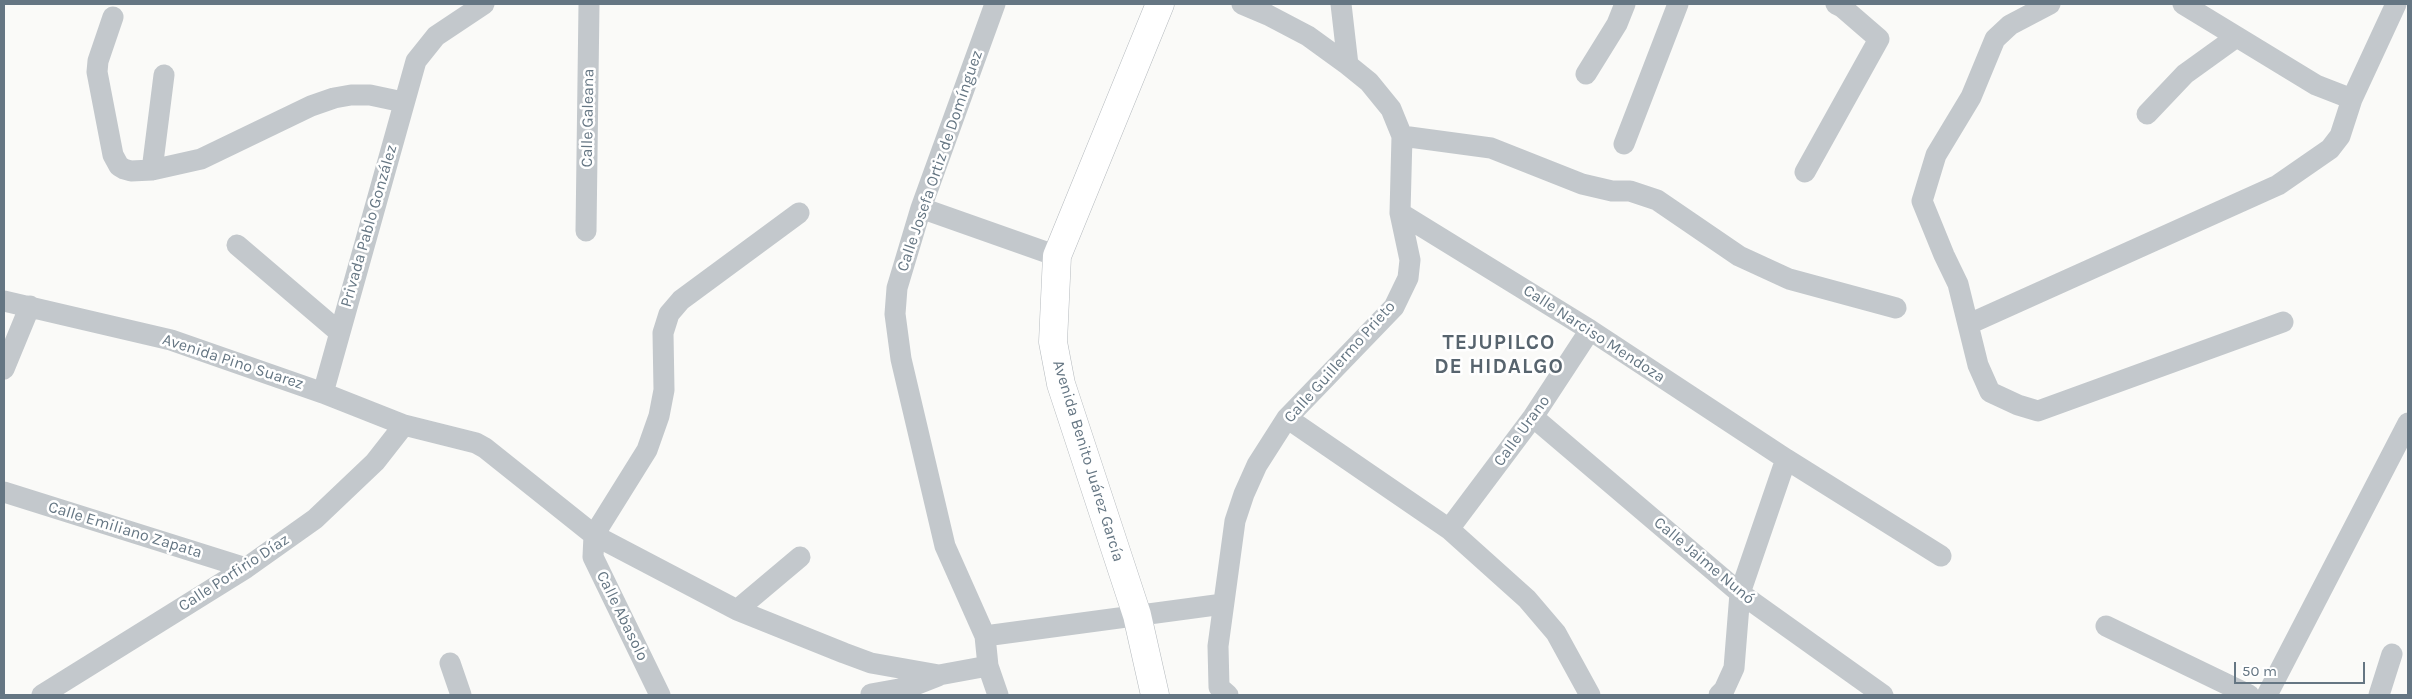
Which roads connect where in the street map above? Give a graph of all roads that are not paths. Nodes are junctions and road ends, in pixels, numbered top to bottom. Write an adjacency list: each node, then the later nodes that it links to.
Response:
1 (484, 4): 19 (street, Privada Pablo González)
2 (589, 4): 28 (street, Calle Galeana)
3 (995, 4): 25 (street, Calle Josefa Ortiz de Domínguez)
4 (1160, 4): 30 (main road, Avenida Benito Juárez García)
5 (1242, 4): 15 (street)
6 (1341, 4): 15 (street)
7 (1625, 4): 16 (street)
8 (1678, 4): 22 (street)
9 (1836, 4): 24 (street)
10 (2050, 4): 35 (street)
11 (2183, 4): 14 (street)
12 (2396, 4): 18 (street)
13 (113, 17): 23 (street)
14 (2236, 38): 18 (street); 20 (street)
15 (1348, 64): 21 (street)
16 (1586, 74)
17 (164, 75): 23 (street)
18 (2352, 99): 35 (street)
19 (403, 102): 23 (street); 37 (street, Privada Pablo González)
20 (2147, 114)
21 (1402, 136): 27 (street, Calle Guillermo Prieto); 33 (street)
22 (1624, 144)
23 (152, 170)
24 (1805, 172)
25 (921, 208): 30 (street); 56 (street, Calle Josefa Ortiz de Domínguez)
26 (799, 213): 47 (street)
27 (1400, 213): 36 (street, Calle Narciso Mendoza); 40 (street, Calle Guillermo Prieto)
28 (586, 231)
29 (237, 245): 37 (street)
30 (1057, 256): 54 (main road, Avenida Benito Juárez García)
31 (4, 301): 32 (street, Avenida Pino Suarez)
32 (30, 306): 38 (street); 39 (street, Avenida Pino Suarez)
33 (1896, 308)
34 (2282, 322): 35 (street)
35 (1969, 324)
36 (1590, 330): 41 (street, Calle Urano); 44 (street, Calle Narciso Mendoza)
37 (339, 332): 39 (street, Privada Pablo González)
38 (4, 369)
39 (324, 393): 43 (street, Avenida Pino Suarez)
40 (1287, 418): 46 (street); 52 (street, Calle Guillermo Prieto)
41 (1533, 418): 46 (street, Calle Urano); 51 (street, Calle Jaime Nunó)
42 (2408, 423): 73 (street)
43 (404, 425): 47 (street, Avenida Pino Suarez); 50 (street, Calle Porfirio Díaz)
44 (1786, 459): 48 (street, Calle Narciso Mendoza); 51 (street)
45 (4, 492): 50 (street, Calle Emiliano Zapata)
46 (1449, 529): 69 (street)
47 (594, 535): 53 (street, Avenida Pino Suarez); 64 (street, Calle Abasolo)
48 (1941, 556)
49 (800, 557): 53 (street)
50 (246, 568): 62 (street, Calle Porfirio Díaz)
51 (1740, 593): 70 (street); 71 (street, Calle Jaime Nunó)
52 (1222, 604): 54 (street); 68 (street, Calle Guillermo Prieto)
53 (737, 610): 59 (street, Avenida Pino Suarez)
54 (1137, 616): 56 (street); 67 (main road, Avenida Benito Juárez García)
55 (2106, 626): 72 (street)
56 (985, 636): 60 (street, Calle Josefa Ortiz de Domínguez)
57 (2392, 654): 74 (street)
58 (450, 663): 63 (street)
59 (871, 663): 61 (street, Avenida Pino Suarez); 65 (street)
60 (988, 666): 61 (street); 66 (street, Calle Josefa Ortiz de Domínguez)
61 (939, 676): 65 (street)
62 (42, 695)
63 (461, 695)
64 (660, 695)
65 (871, 695)
66 (998, 695)
67 (1155, 695)
68 (1228, 695)
69 (1590, 695)
70 (1719, 695)
71 (1883, 695)
72 (2249, 695)
73 (2267, 695)
74 (2379, 695)

